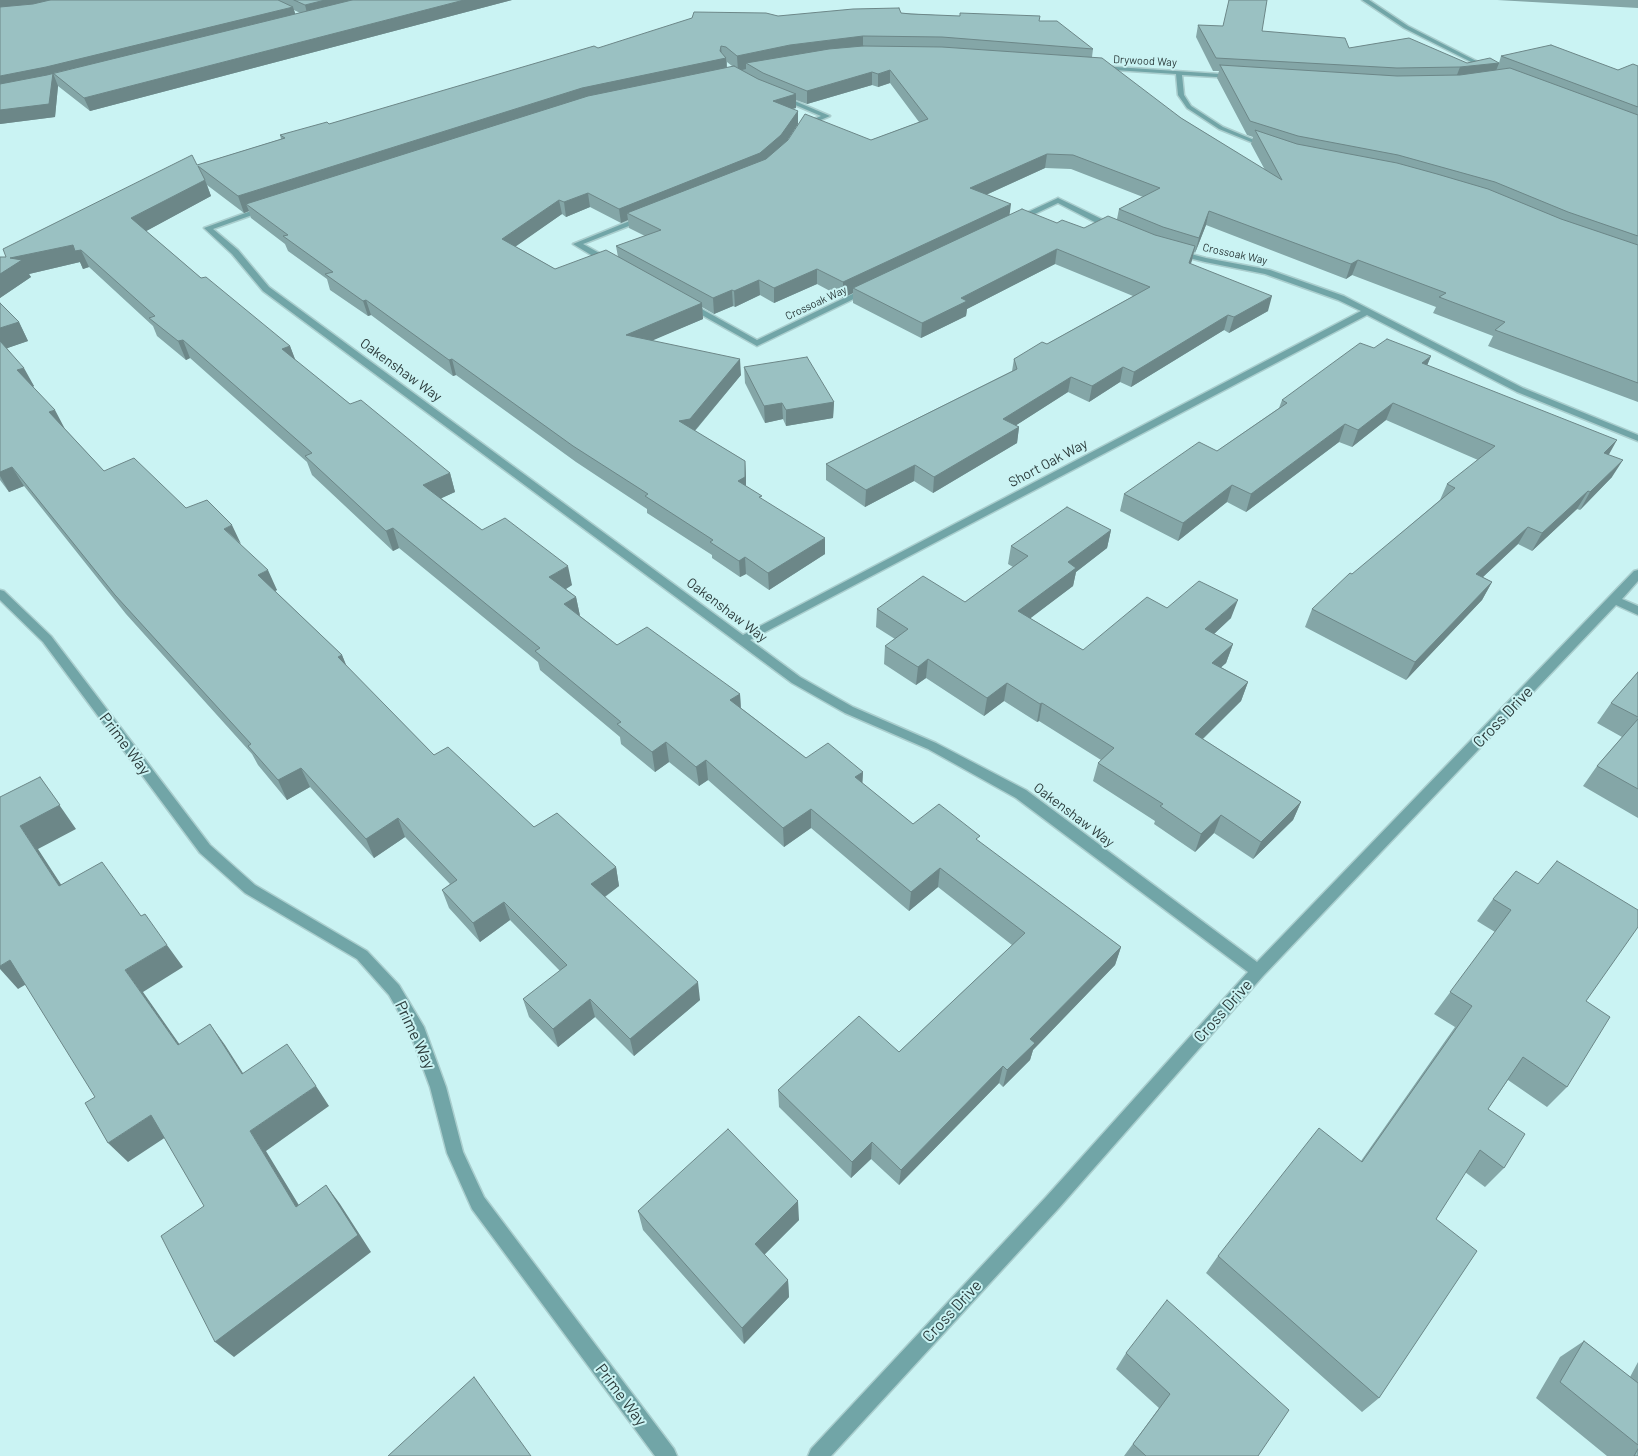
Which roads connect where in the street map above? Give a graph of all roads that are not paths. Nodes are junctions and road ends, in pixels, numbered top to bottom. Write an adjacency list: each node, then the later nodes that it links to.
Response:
1 (1365, 0): 4 (street)
2 (1093, 68): 3 (street, Drywood Way)
3 (1180, 73): 5 (street, Drywood Way); 8 (street)
4 (1499, 74)
5 (1238, 76)
6 (769, 93): 7 (street)
7 (798, 132)
8 (1274, 148)
9 (275, 206): 23 (street, Oakenshaw Way)
10 (650, 216): 14 (street)
11 (1005, 225): 12 (street)
12 (1124, 233)
13 (1164, 248): 17 (street, Crossoak Way)
14 (619, 267)
15 (872, 288): 16 (street, Crossoak Way)
16 (680, 301)
17 (1368, 311): 18 (street, Crossoak Way); 23 (street, Short Oak Way)
18 (1638, 438)
19 (1638, 574): 21 (street, Cross Drive)
20 (0, 594): 25 (street, Prime Way)
21 (1615, 600): 22 (street); 24 (street, Cross Drive)
22 (1638, 611)
23 (742, 640): 24 (street, Oakenshaw Way)
24 (1258, 971): 26 (street, Cross Drive)
25 (667, 1456)
26 (818, 1456)

